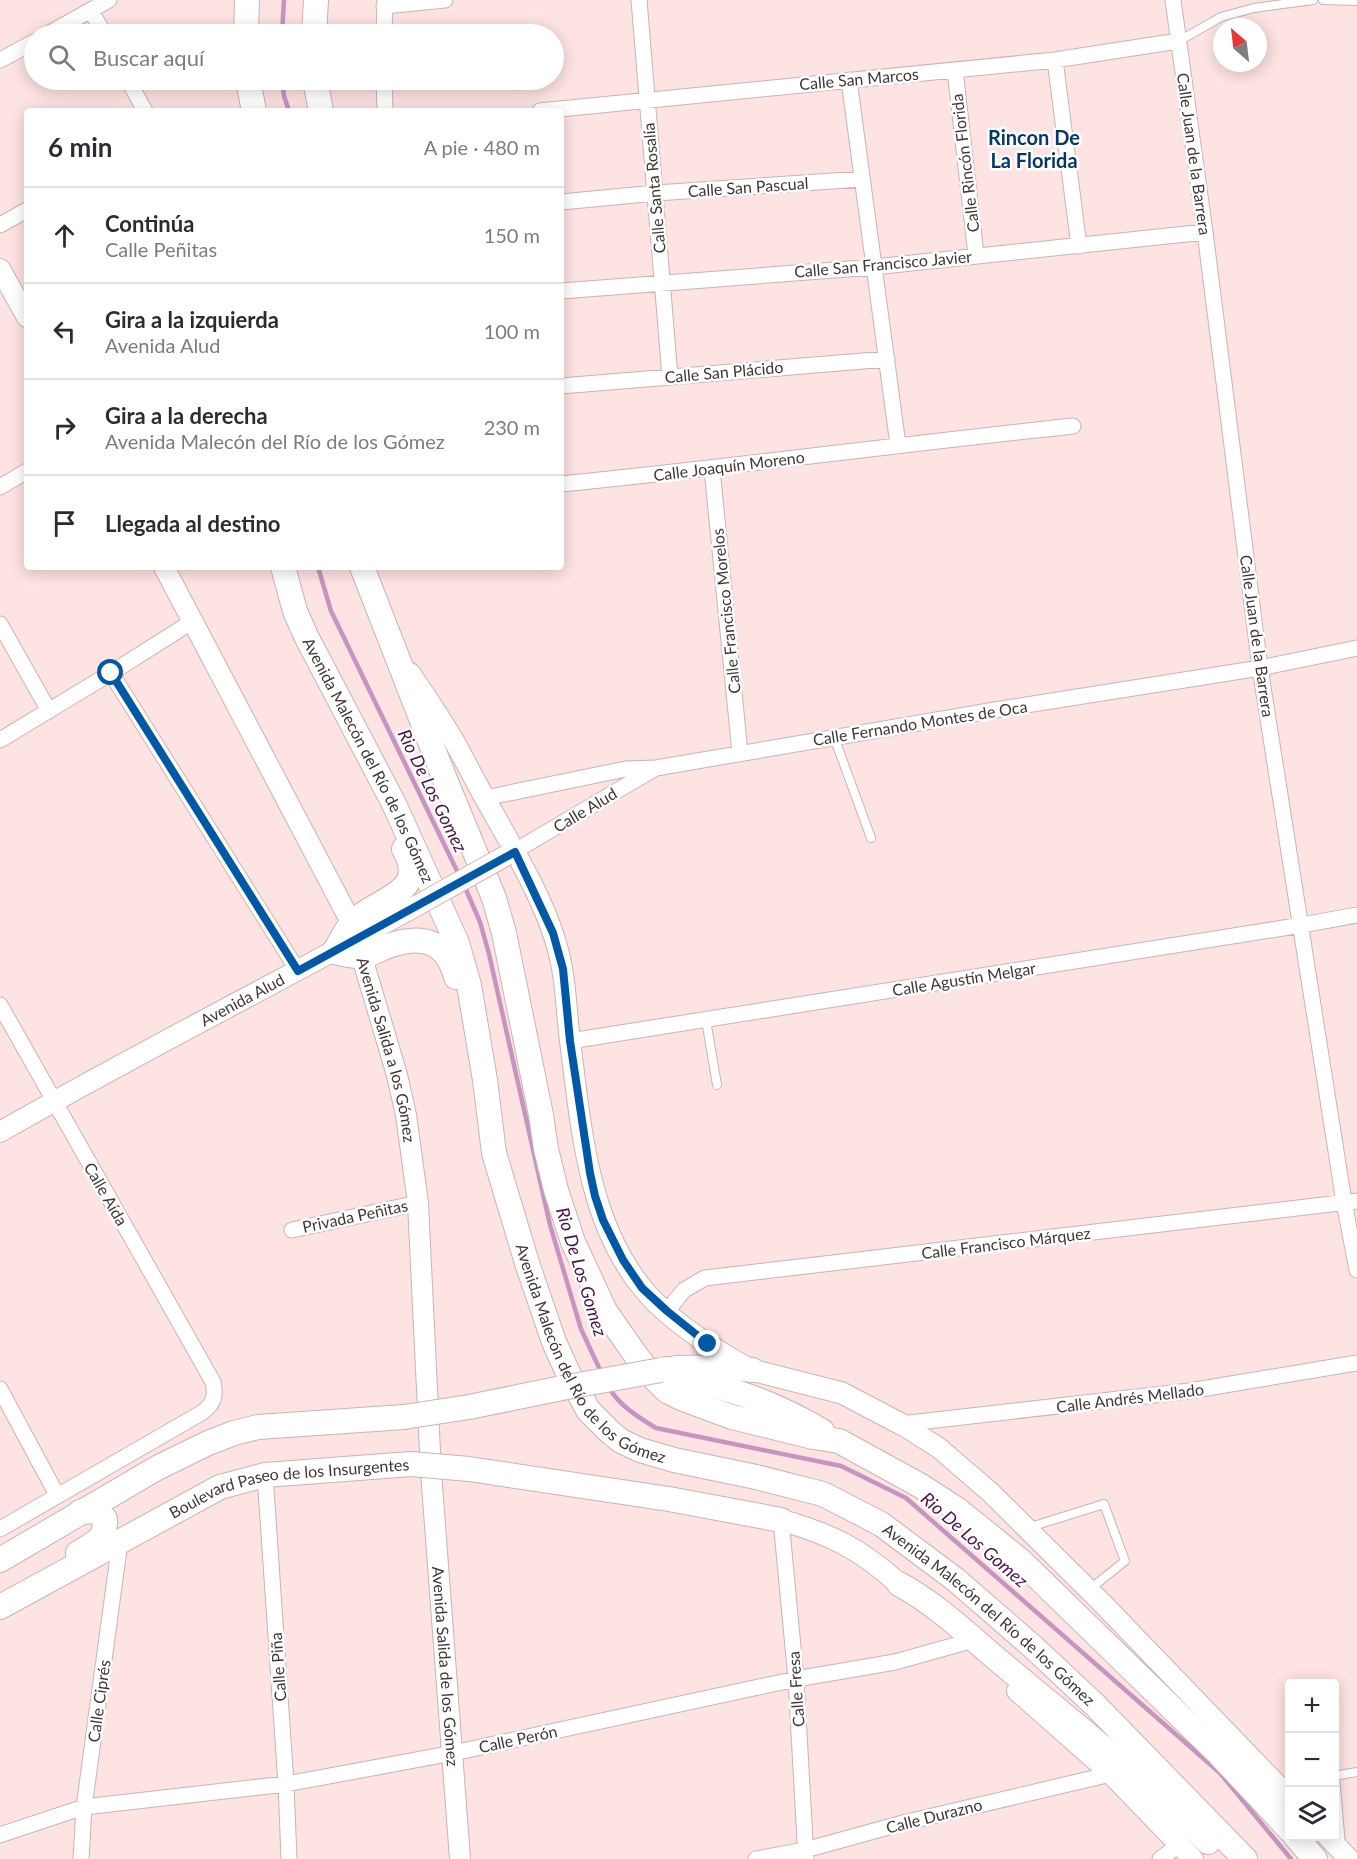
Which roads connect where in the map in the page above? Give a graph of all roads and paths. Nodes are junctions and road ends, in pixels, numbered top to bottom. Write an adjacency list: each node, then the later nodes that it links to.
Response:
1 (110, 0): 11 (street)
2 (247, 0): 14 (main road)
3 (316, 0): 15 (main road)
4 (445, 0): 10 (street)
5 (639, 0): 27 (street, Calle Santa Rosalía)
6 (1173, 0): 17 (street, Calle Juan de la Barrera)
7 (1313, 0): 17 (lane)
8 (1323, 0): 9 (lane)
9 (1357, 1)
10 (384, 3): 16 (street)
11 (91, 11): 12 (street); 13 (street)
12 (67, 24)
13 (98, 24)
14 (246, 24)
15 (315, 24)
16 (384, 24)
17 (1178, 41): 20 (street, Calle San Marcos); 38 (street, Calle Juan de la Barrera)
18 (24, 47): 19 (street)
19 (0, 60)
20 (1055, 60): 21 (street, Calle San Marcos); 39 (street)
21 (954, 70): 22 (street, Calle San Marcos); 40 (street, Calle Rincón Florida)
22 (849, 80): 27 (street, Calle San Marcos); 33 (street)
23 (133, 90): 28 (street)
24 (250, 90): 29 (main road)
25 (317, 90): 30 (main road)
26 (384, 90): 31 (street)
27 (646, 99): 32 (street, Calle San Marcos); 34 (street, Calle Santa Rosalía)
28 (143, 108)
29 (253, 108)
30 (320, 108)
31 (385, 108)
32 (564, 108)
33 (862, 179): 34 (street, Calle San Pascual); 41 (street)
34 (656, 193): 35 (street, Calle San Pascual); 43 (street, Calle Santa Rosalía)
35 (564, 202)
36 (24, 212): 37 (street)
37 (0, 225)
38 (1205, 232): 39 (street, Calle San Francisco Javier); 62 (street, Calle Juan de la Barrera)
39 (1079, 246): 40 (street, Calle San Francisco Javier)
40 (976, 255): 41 (street, Calle San Francisco Javier)
41 (874, 267): 43 (street, Calle San Francisco Javier); 46 (street)
42 (0, 269): 45 (street)
43 (661, 282): 44 (street, Calle San Francisco Javier); 47 (street, Calle Santa Rosalía)
44 (564, 291)
45 (24, 312)
46 (887, 359): 47 (street, Calle San Plácido); 50 (street)
47 (670, 377): 48 (street, Calle San Plácido)
48 (564, 386)
49 (1073, 426): 50 (street, Calle Joaquín Moreno)
50 (898, 445): 51 (street, Calle Joaquín Moreno)
51 (711, 469): 53 (street, Calle Joaquín Moreno); 68 (street, Calle Francisco Morelos)
52 (24, 473): 54 (street)
53 (564, 484)
54 (0, 487)
55 (166, 570): 58 (street, Avenida Salida a los Gómez)
56 (284, 570): 64 (main road, Avenida Malecón del Río de los Gómez)
57 (363, 570): 60 (main road, Avenida Malecón del Río de los Gómez)
58 (193, 621): 63 (street); 75 (street, Avenida Salida a los Gómez)
59 (0, 624): 65 (street)
60 (394, 648): 70 (street, Avenida Malecón del Río de los Gómez); 95 (main road, Avenida Malecón del Río de los Gómez)
61 (1357, 648): 62 (street, Calle Fernando Montes de Oca)
62 (1260, 668): 66 (street, Calle Fernando Montes de Oca); 74 (street, Calle Juan de la Barrera)
63 (111, 673): 65 (street); 77 (street)
64 (332, 687): 75 (main road); 84 (main road, Avenida Malecón del Río de los Gómez)
65 (49, 711): 67 (street)
66 (834, 737): 68 (street, Calle Fernando Montes de Oca); 71 (lane)
67 (0, 740)
68 (740, 753): 69 (street, Calle Fernando Montes de Oca)
69 (656, 768): 70 (street, Calle Fernando Montes de Oca); 72 (street, Calle Alud)
70 (485, 798): 72 (street, Avenida Malecón del Río de los Gómez)
71 (871, 838)
72 (511, 853): 75 (street, bridge); 80 (street, Avenida Malecón del Río de los Gómez)
73 (1357, 915): 74 (street, Calle Agustín Melgar)
74 (1302, 925): 79 (street, Calle Agustín Melgar); 85 (street, Calle Juan de la Barrera)
75 (357, 939): 76 (main road); 84 (main road); 86 (street, Avenida Salida a los Gómez)
76 (334, 952): 77 (street, Avenida Alud)
77 (298, 971): 82 (street, Avenida Alud)
78 (0, 1005): 82 (street, Calle Aída)
79 (706, 1020): 80 (street, Calle Agustín Melgar); 81 (lane)
80 (570, 1041): 89 (street, Avenida Malecón del Río de los Gómez)
81 (717, 1086)
82 (53, 1101): 83 (street, Avenida Alud); 98 (street, Calle Aída)
83 (0, 1132)
84 (494, 1153): 118 (main road, Avenida Malecón del Río de los Gómez)
85 (1350, 1202): 88 (street, Calle Juan de la Barrera); 89 (street, Calle Francisco Márquez)
86 (418, 1203): 87 (street, Privada Peñitas); 96 (street, Avenida Salida a los Gómez)
87 (292, 1230)
88 (1357, 1270)
89 (667, 1311): 92 (street, Avenida Malecón del Río de los Gómez)
90 (1357, 1363): 94 (street, Calle Andrés Mellado)
91 (663, 1370): 92 (main road); 95 (main road); 99 (main road, bridge)
92 (752, 1370): 94 (main road, Avenida Malecón del Río de los Gómez)
93 (0, 1389): 98 (street)
94 (902, 1424): 102 (street, Avenida Malecón del Río de los Gómez)
95 (839, 1441): 120 (main road, Avenida Malecón del Río de los Gómez)
96 (421, 1468): 97 (main road, Boulevard Paseo de los Insurgentes); 100 (main road, Boulevard Paseo de los Insurgentes, bridge); 111 (street, Avenida Salida de los Gómez)
97 (265, 1475): 103 (main road, Boulevard Paseo de los Insurgentes); 115 (street, Calle Piña)
98 (57, 1495): 101 (street)
99 (80, 1512): 104 (main road); 107 (main road)
100 (781, 1520): 105 (main road, Avenida Malecón del Río de los Gómez); 110 (street, Calle Fresa)
101 (0, 1528)
102 (1026, 1528): 106 (street, Avenida Malecón del Río de los Gómez); 106 (lane)
103 (120, 1542): 108 (main road, Boulevard Paseo de los Insurgentes); 119 (street, Calle Ciprés)
104 (0, 1560)
105 (899, 1584): 109 (street, Avenida Malecón del Río de los Gómez); 124 (main road)
106 (1089, 1589): 117 (street, Avenida Malecón del Río de los Gómez)
107 (0, 1599)
108 (0, 1607)
109 (963, 1643): 110 (street, Calle Perón); 113 (street, Avenida Malecón del Río de los Gómez)
110 (796, 1679): 111 (street, Calle Perón); 126 (street, Calle Fresa)
111 (453, 1753): 115 (street, Calle Perón); 129 (street, Avenida Salida de los Gómez)
112 (1357, 1772): 114 (lane)
113 (1111, 1774): 124 (street, Avenida Malecón del Río de los Gómez); 126 (street, Calle Durazno)
114 (1339, 1775)
115 (286, 1784): 119 (street, Calle Perón); 128 (street, Calle Piña)
116 (1337, 1787): 125 (lane)
117 (1285, 1790)
118 (1182, 1793): 132 (main road); 133 (main road, Avenida Malecón del Río de los Gómez)
119 (84, 1807): 121 (street, Calle Perón); 127 (street, Calle Ciprés)
120 (1285, 1825)
121 (0, 1835)
122 (1299, 1841): 134 (main road)
123 (1333, 1841): 125 (street)
124 (1191, 1846): 131 (street); 132 (main road)
125 (1349, 1853)
126 (806, 1854): 130 (street, Calle Durazno)
127 (81, 1859)
128 (289, 1859)
129 (460, 1859)
130 (756, 1859)
131 (1160, 1859)
132 (1226, 1859)
133 (1245, 1859)
134 (1315, 1859)

